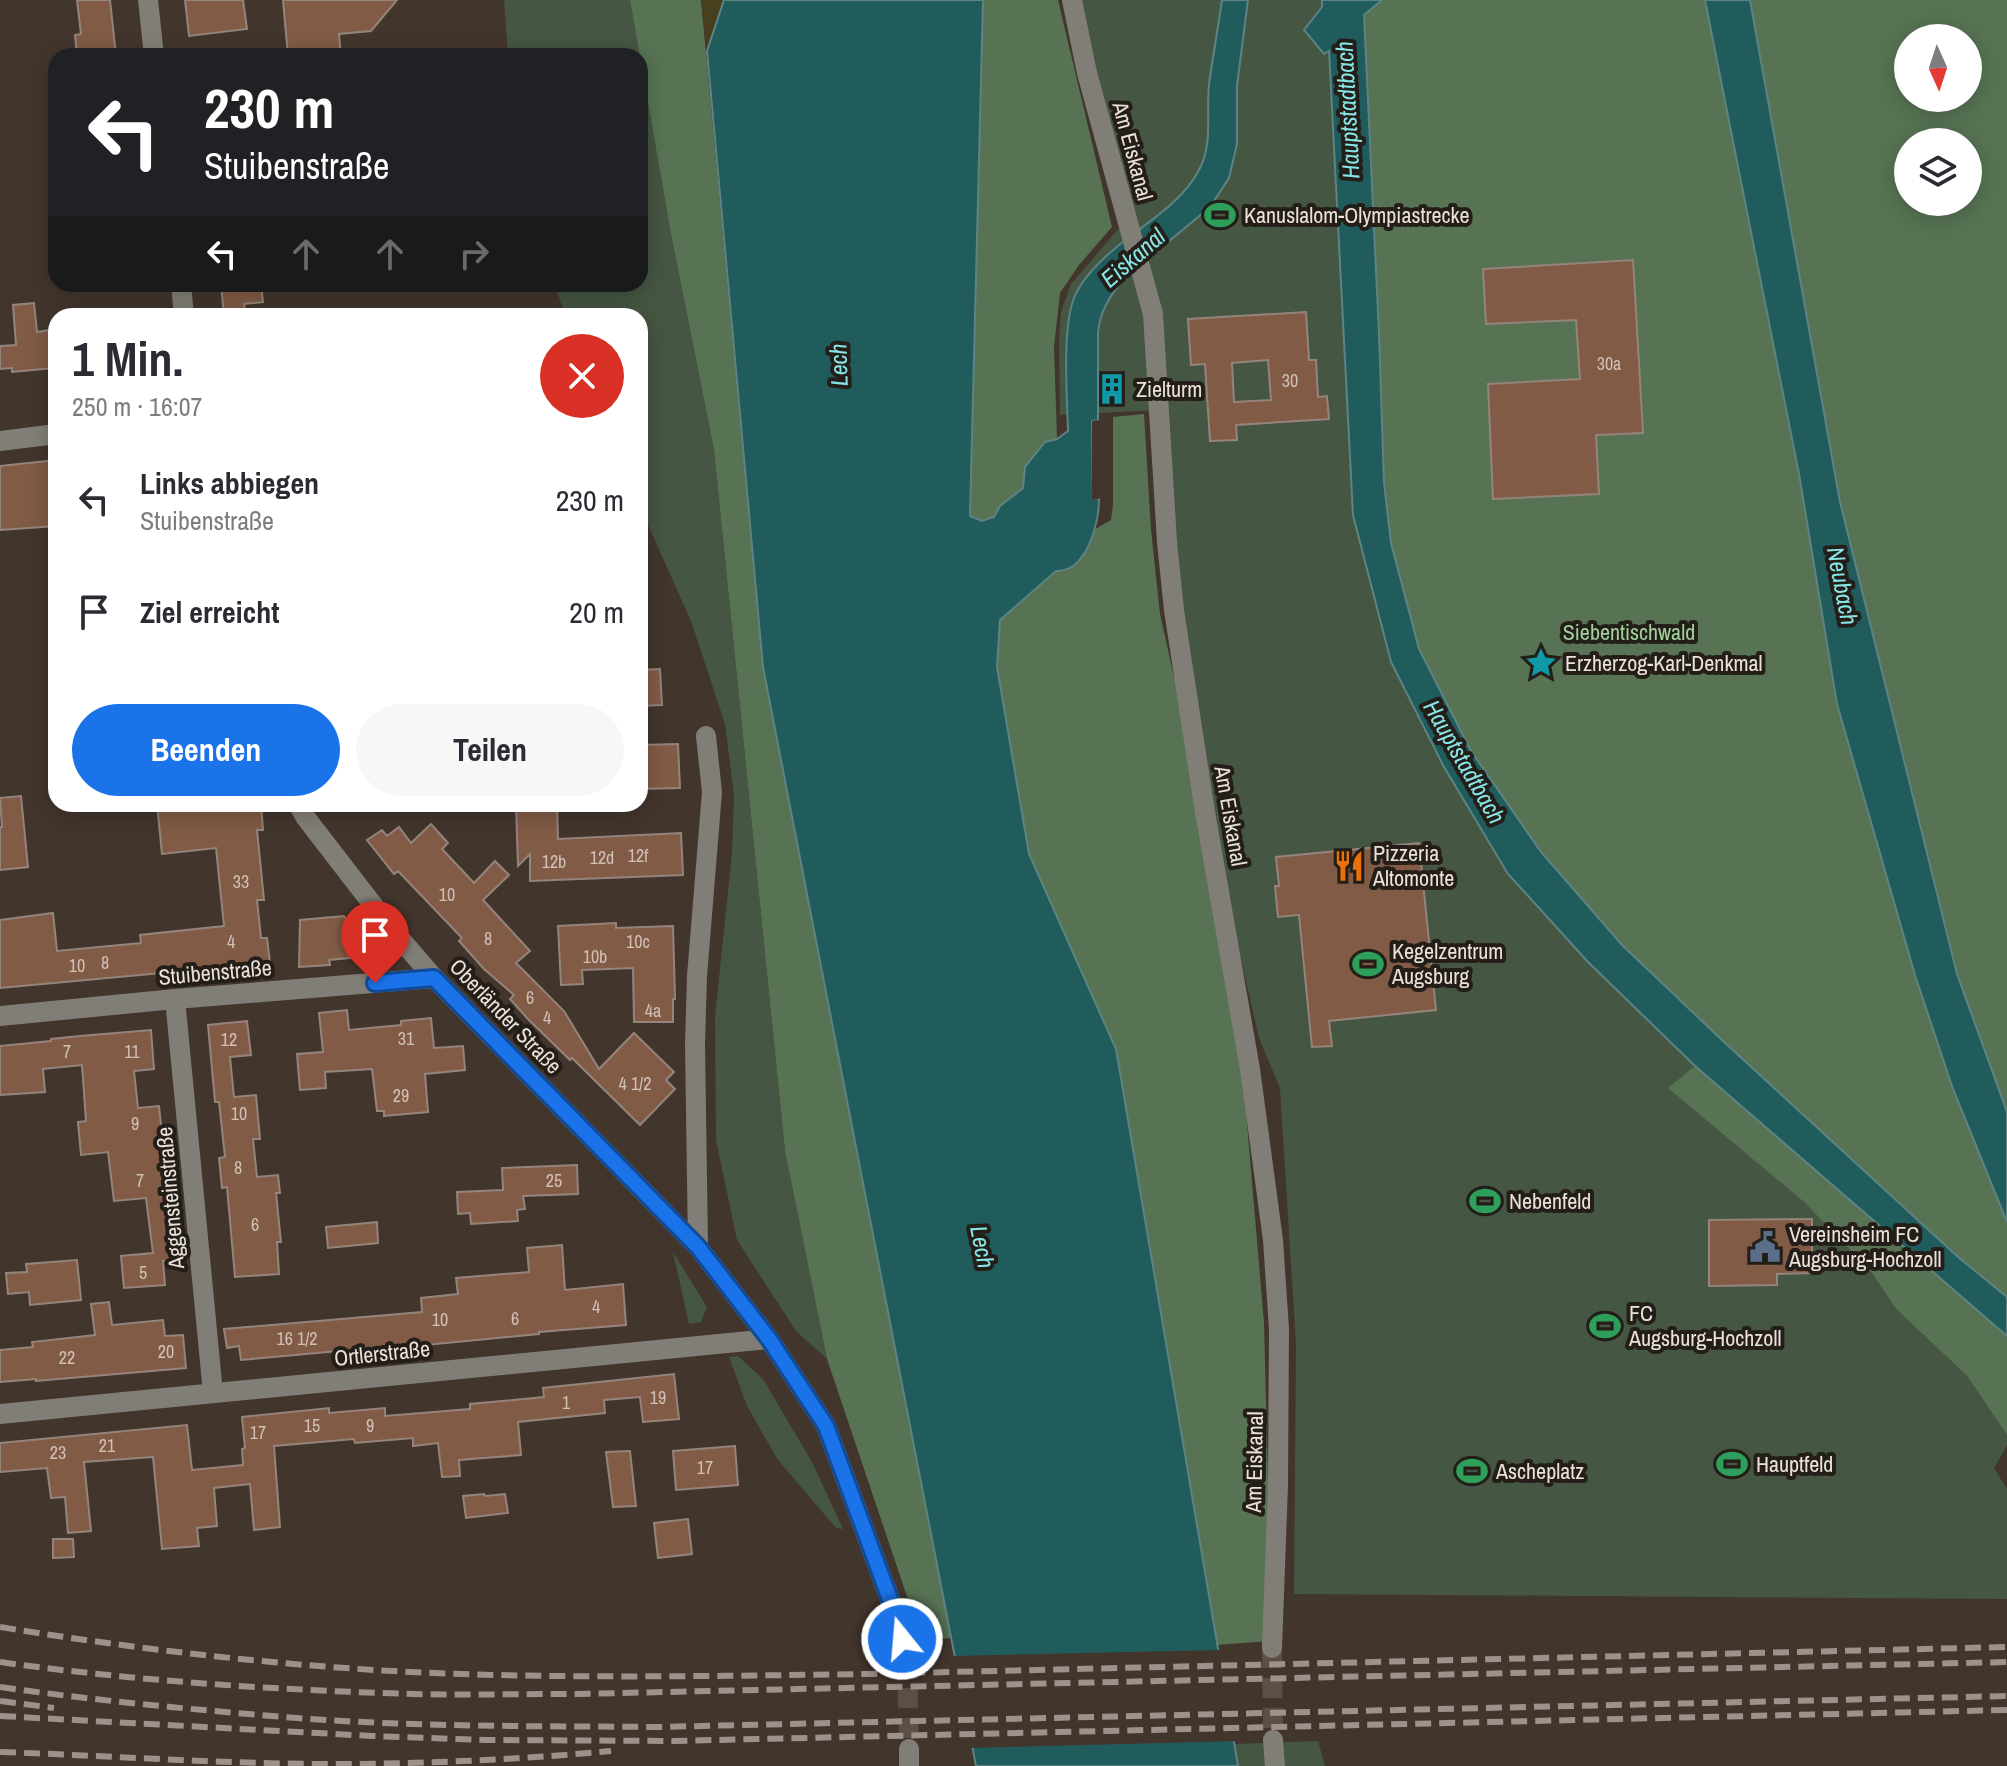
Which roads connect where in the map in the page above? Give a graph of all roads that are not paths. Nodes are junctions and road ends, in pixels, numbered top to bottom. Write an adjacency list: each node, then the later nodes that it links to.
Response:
1 (148, 0): 3 (street)
2 (1072, 0): 15 (street, Am Eiskanal)
3 (153, 48)
4 (48, 435): 5 (street)
5 (0, 441)
6 (706, 736): 11 (street)
7 (303, 812): 8 (street, Oberländer Straße)
8 (434, 978): 9 (street, Stuibenstraße); 11 (street, Oberländer Straße)
9 (175, 999): 10 (street, Stuibenstraße); 13 (street, Aggensteinstraße)
10 (0, 1016)
11 (698, 1247): 12 (street, Oberländer Straße)
12 (769, 1339): 13 (street, Ortlerstraße); 16 (street, Oberländer Straße)
13 (213, 1393): 14 (street, Ortlerstraße)
14 (0, 1414)
15 (1272, 1648)
16 (907, 1658)
17 (1273, 1740): 18 (street)
18 (1275, 1766)

